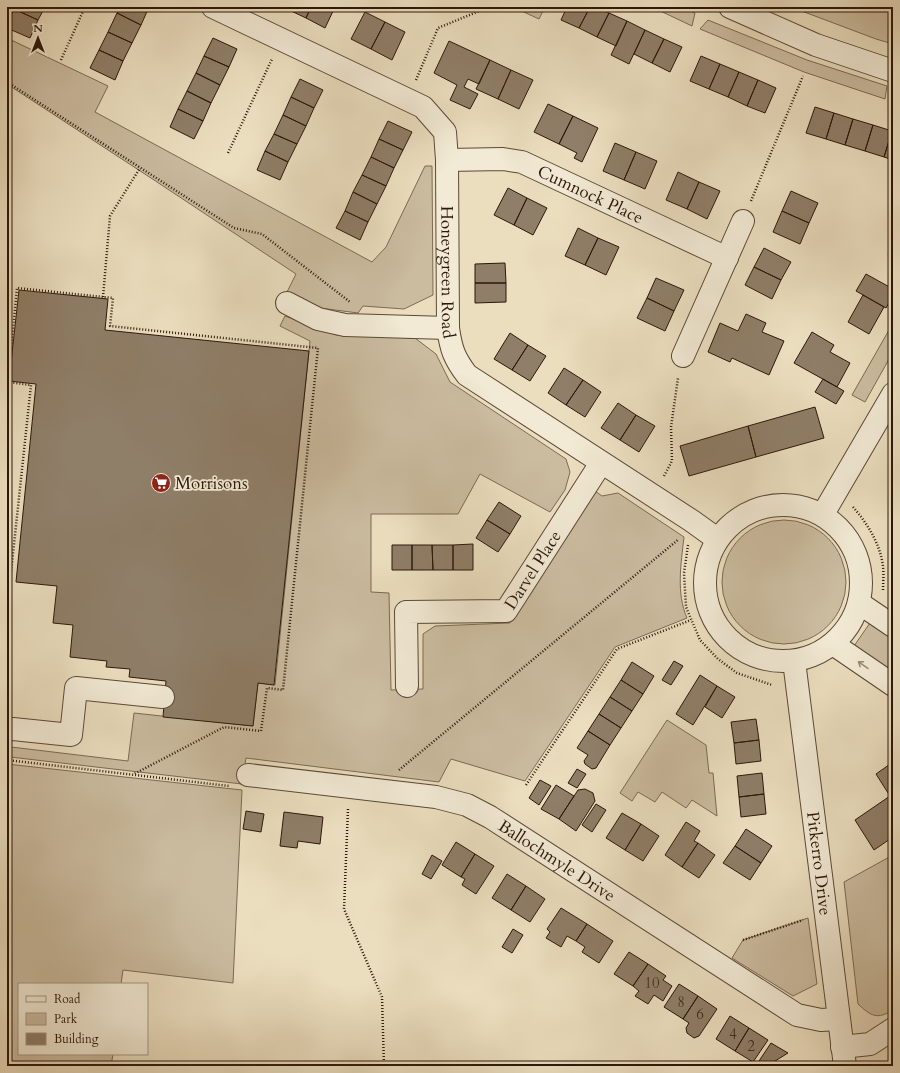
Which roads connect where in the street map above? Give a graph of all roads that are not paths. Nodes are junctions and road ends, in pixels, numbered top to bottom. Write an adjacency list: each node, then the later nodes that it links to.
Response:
1 (213, 7): 4 (street, Honeygreen Road)
2 (730, 7): 3 (street)
3 (893, 71)
4 (447, 160): 6 (street, Cumnock Place); 8 (street, Honeygreen Road)
5 (743, 222): 6 (street)
6 (727, 258): 9 (street)
7 (287, 303): 8 (street)
8 (448, 328): 11 (street, Honeygreen Road)
9 (683, 356)
10 (893, 394): 12 (street)
11 (601, 462): 13 (street, Honeygreen Road); 19 (street, Darvel Place)
12 (822, 514): 13 (street); 14 (street)
13 (717, 539): 17 (street)
14 (859, 603): 15 (street); 16 (street)
15 (893, 626)
16 (833, 644): 17 (street); 18 (street, one-way to 16)
17 (794, 661): 23 (street, Pitkerro Drive)
18 (893, 685)
19 (407, 686)
20 (163, 697): 21 (street)
21 (7, 730)
22 (240, 780): 23 (street, Ballochmyle Drive)
23 (838, 1019): 25 (street, Pitkerro Drive)
24 (893, 1029): 25 (street)
25 (844, 1057)

